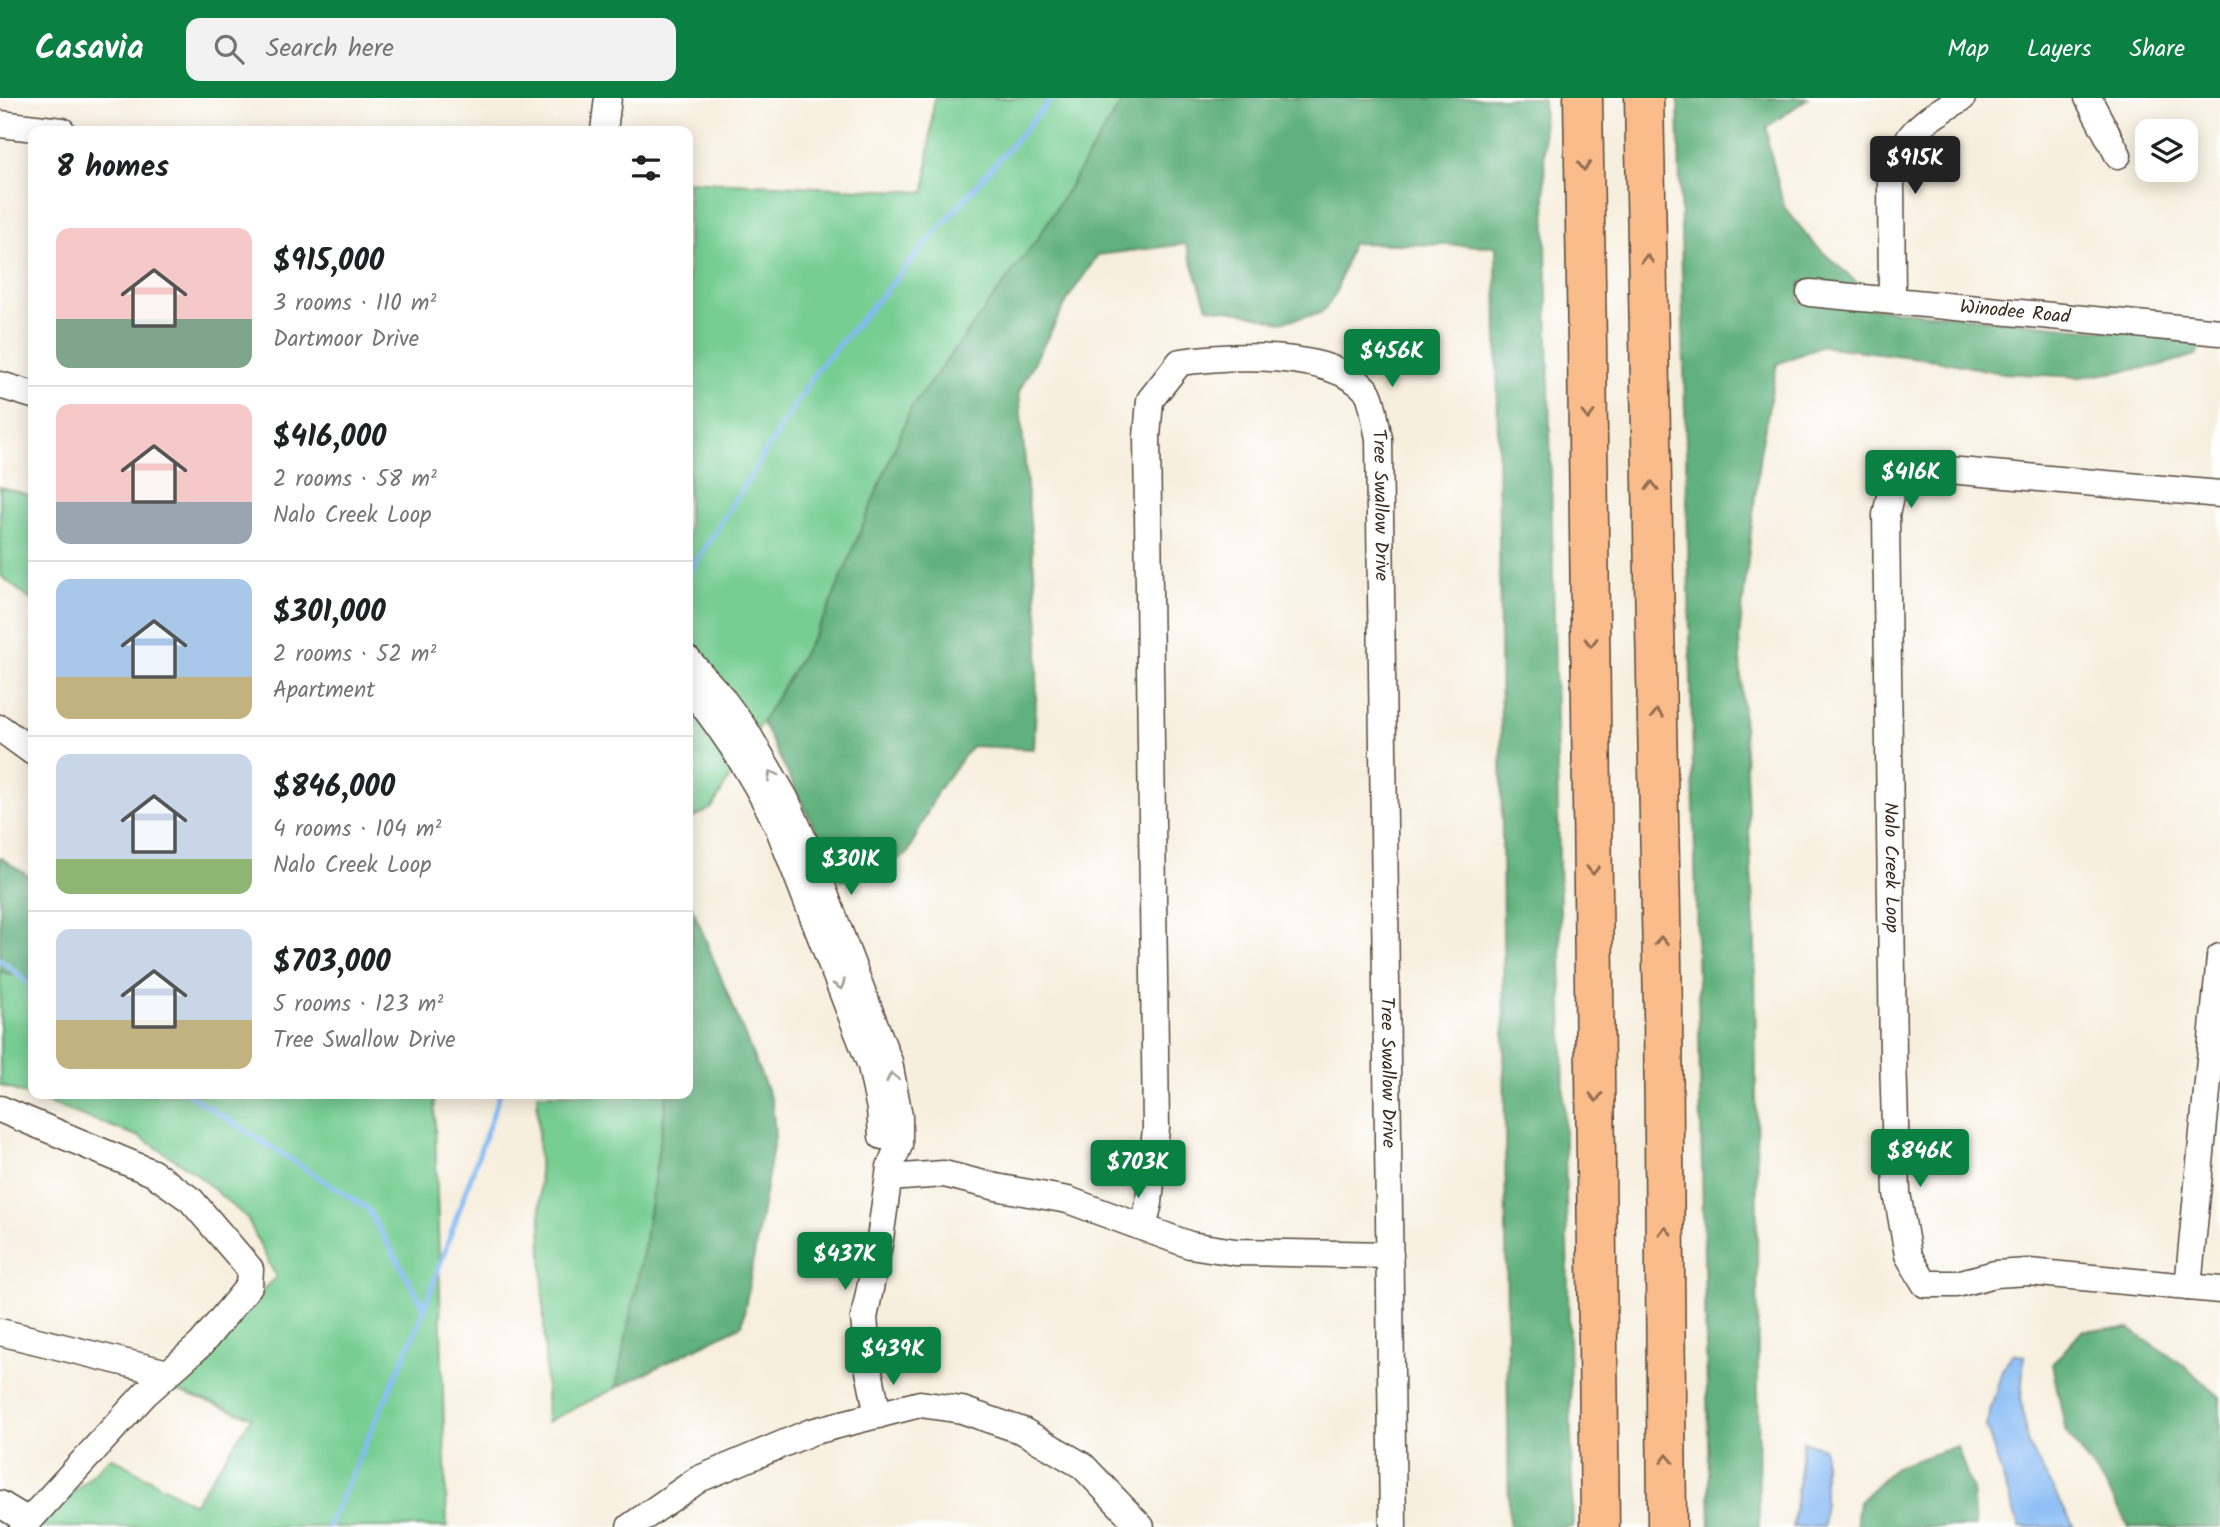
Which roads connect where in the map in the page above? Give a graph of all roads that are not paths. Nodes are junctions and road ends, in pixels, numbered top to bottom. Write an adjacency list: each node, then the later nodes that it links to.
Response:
1 (608, 98): 7 (street)
2 (1583, 98): 36 (highway, one-way to 36)
3 (1644, 98): 37 (highway, one-way to 3)
4 (1962, 98): 11 (street)
5 (2088, 98): 9 (street)
6 (0, 124): 8 (street)
7 (605, 126)
8 (28, 127)
9 (2118, 155)
10 (1811, 293): 11 (street, Winodee Road)
11 (1892, 300): 12 (street, Winodee Road)
12 (2220, 332)
13 (0, 385): 14 (street)
14 (28, 393)
15 (2220, 494): 26 (street, Nalo Creek Loop)
16 (693, 666): 20 (street, one-way to 16)
17 (693, 692): 20 (street)
18 (0, 728): 19 (street)
19 (28, 748)
20 (822, 911): 23 (street)
21 (2220, 957): 26 (street)
22 (0, 1109): 29 (street)
23 (889, 1172): 24 (street); 30 (street)
24 (1143, 1227): 25 (street); 25 (street, Tree Swallow Drive)
25 (1390, 1255): 35 (street, Tree Swallow Drive)
26 (2188, 1287): 27 (street, Nalo Creek Loop)
27 (2220, 1290)
28 (0, 1332): 29 (street)
29 (168, 1373): 32 (street)
30 (877, 1415): 33 (street); 34 (street)
31 (0, 1504): 32 (street)
32 (26, 1524)
33 (630, 1527)
34 (1140, 1527)
35 (1393, 1527)
36 (1600, 1527)
37 (1667, 1527)

